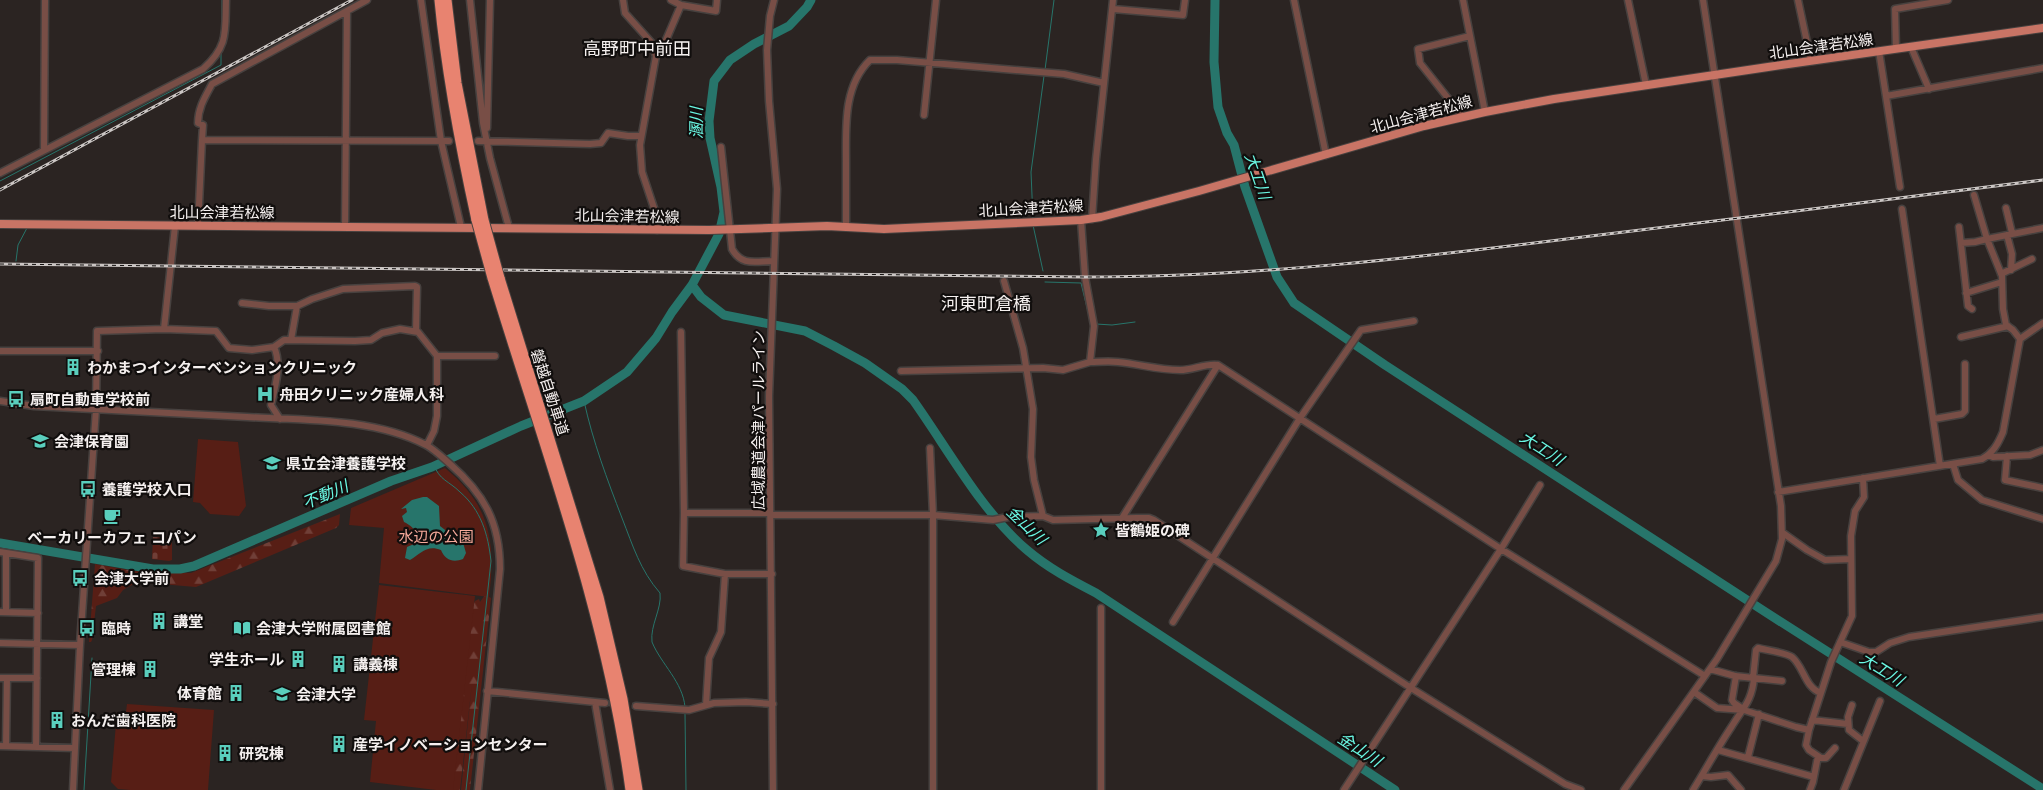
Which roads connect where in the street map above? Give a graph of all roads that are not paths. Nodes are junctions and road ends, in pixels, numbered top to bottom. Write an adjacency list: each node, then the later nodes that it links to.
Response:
1 (45, 0): 50 (street)
2 (226, 0): 50 (street)
3 (367, 0): 24 (street)
4 (422, 0): 45 (street)
5 (440, 0): 58 (highway, 磐越自動車道)
6 (447, 0): 58 (highway, 磐越自動車道)
7 (470, 0): 48 (street)
8 (490, 0): 48 (street)
9 (623, 0): 30 (street)
10 (671, 0): 22 (street)
11 (717, 0): 22 (street)
12 (774, 0): 65 (street, 広域農道会津パールライン)
13 (936, 0): 32 (street)
14 (1113, 0): 23 (street)
15 (1185, 0): 23 (street)
16 (1294, 0): 51 (street)
17 (1462, 0): 26 (street)
18 (1628, 0): 36 (street)
19 (1703, 0): 34 (street)
20 (1798, 0): 31 (street)
21 (1948, 0): 28 (street)
22 (681, 5): 30 (street)
23 (1112, 9): 35 (street)
24 (347, 11): 43 (street); 44 (street)
25 (2043, 28): 27 (main road, 北山会津若松線)
26 (1470, 36): 39 (street); 41 (street)
27 (1911, 47): 28 (main road, 北山会津若松線); 37 (street)
28 (1896, 49): 29 (main road, 北山会津若松線)
29 (1880, 51): 31 (main road, 北山会津若松線); 38 (street)
30 (656, 56): 42 (street)
31 (1811, 62): 34 (main road, 北山会津若松線)
32 (929, 64): 35 (street); 40 (street); 66 (street)
33 (2043, 68): 37 (street)
34 (1714, 76): 36 (main road, 北山会津若松線); 120 (street)
35 (1104, 83): 57 (street)
36 (1646, 85): 39 (main road, 北山会津若松線)
37 (1929, 89): 38 (street)
38 (1886, 96): 53 (street)
39 (1485, 112): 41 (main road, 北山会津若松線)
40 (924, 115)
41 (1463, 117): 51 (main road, 北山会津若松線)
42 (640, 136): 48 (street); 70 (street)
43 (202, 140): 44 (street); 62 (street)
44 (345, 141): 45 (street); 63 (street)
45 (441, 141): 46 (street); 64 (street)
46 (449, 141)
47 (478, 141): 48 (street)
48 (487, 142): 68 (street)
49 (721, 147): 71 (street)
50 (44, 150): 52 (street)
51 (1326, 155): 57 (main road, 北山会津若松線)
52 (0, 174)
53 (1900, 188)
54 (1974, 195): 73 (street)
55 (2006, 208): 72 (street)
56 (1902, 209): 108 (street)
57 (1092, 219): 59 (main road, 北山会津若松線)
58 (480, 220): 109 (highway, 磐越自動車道, bridge)
59 (1081, 220): 66 (main road, 北山会津若松線); 99 (street)
60 (0, 224): 61 (main road, 北山会津若松線)
61 (175, 226): 62 (main road, 北山会津若松線); 88 (street)
62 (198, 226): 63 (main road, 北山会津若松線)
63 (344, 227): 64 (main road, 北山会津若松線)
64 (461, 227): 68 (main road, 北山会津若松線)
65 (777, 227): 66 (main road, 北山会津若松線); 71 (main road, 北山会津若松線); 76 (street, 広域農道会津パールライン)
66 (846, 227)
67 (1960, 227): 74 (street)
68 (509, 228): 70 (main road, 北山会津若松線)
69 (2043, 228): 72 (street)
70 (657, 230): 71 (main road, 北山会津若松線)
71 (728, 230): 76 (street)
72 (2010, 234): 73 (street); 77 (street)
73 (1987, 239): 74 (street); 78 (street)
74 (1961, 243): 81 (street)
75 (2032, 259): 77 (street)
76 (774, 261): 122 (street, 広域農道会津パールライン)
77 (2011, 270): 78 (street)
78 (2001, 274): 80 (street)
79 (1004, 281): 102 (street)
80 (2002, 282): 81 (street); 87 (street)
81 (1966, 293): 84 (street)
82 (242, 303): 83 (street)
83 (297, 306): 89 (street); 93 (street)
84 (1972, 309)
85 (1414, 321): 106 (street)
86 (2043, 323): 92 (street)
87 (2008, 326): 91 (street); 92 (street)
88 (164, 329): 94 (street); 96 (street)
89 (416, 331): 93 (street); 97 (street)
90 (681, 332): 121 (street)
91 (1961, 338)
92 (2020, 339): 113 (street)
93 (291, 340): 94 (street)
94 (274, 347): 107 (street)
95 (0, 351): 96 (street)
96 (98, 351): 105 (street)
97 (437, 356): 98 (street); 110 (street)
98 (495, 356)
99 (1090, 362): 101 (street); 102 (street)
100 (1965, 364): 108 (street)
101 (1218, 365): 106 (street); 125 (street)
102 (1026, 369): 103 (street); 124 (street)
103 (901, 371)
104 (0, 401): 105 (street)
105 (96, 409): 107 (street); 142 (street)
106 (1300, 418): 128 (street); 130 (street)
107 (280, 419): 110 (street)
108 (1934, 419): 116 (street)
109 (542, 427): 180 (highway, 磐越自動車道); 181 (highway, 磐越自動車道)
110 (427, 445): 152 (street)
111 (930, 448): 123 (street)
112 (2043, 450): 114 (street)
113 (1989, 455): 114 (street); 115 (street)
114 (2007, 456): 119 (street)
115 (1953, 464): 116 (street); 126 (street)
116 (1940, 466): 117 (street)
117 (1862, 478): 120 (street); 131 (street)
118 (1540, 485): 128 (street)
119 (2043, 488)
120 (1778, 492): 127 (street)
121 (684, 513): 122 (street); 132 (street)
122 (770, 514): 123 (street); 133 (street, 広域農道会津パールライン)
123 (933, 515): 124 (street); 183 (street)
124 (1043, 516): 125 (street)
125 (1122, 518): 130 (street)
126 (2043, 519)
127 (1783, 533): 131 (street); 143 (street)
128 (1501, 549): 144 (street); 151 (street)
129 (3, 553): 135 (street); 136 (street)
130 (1212, 557): 138 (street); 151 (street)
131 (1850, 559): 139 (street)
132 (725, 574): 133 (street); 159 (street)
133 (772, 574): 158 (street, 広域農道会津パールライン)
134 (1101, 608): 184 (street)
135 (3, 612): 136 (street)
136 (38, 613): 141 (street)
137 (2043, 617): 139 (street)
138 (1173, 622)
139 (1840, 642): 154 (street)
140 (0, 643): 141 (street)
141 (38, 643): 142 (street); 148 (street)
142 (80, 645): 170 (street)
143 (1710, 669): 144 (street); 145 (street)
144 (1705, 676): 153 (street)
145 (1736, 676): 149 (street); 162 (street)
146 (0, 678): 147 (street)
147 (8, 678): 148 (street); 168 (street)
148 (38, 678): 169 (street)
149 (1753, 678): 150 (street); 154 (street); 162 (street)
150 (1782, 681)
151 (1411, 688): 185 (street); 186 (street)
152 (488, 691): 156 (street); 178 (street)
153 (1694, 692): 162 (street); 187 (street)
154 (1821, 693): 164 (street)
155 (1880, 701): 167 (street)
156 (595, 702): 157 (street); 179 (street)
157 (605, 703)
158 (773, 704): 159 (street); 182 (street, 広域農道会津パールライン)
159 (706, 705): 161 (street)
160 (1852, 705): 165 (street)
161 (636, 706)
162 (1744, 710): 163 (street); 172 (street)
163 (1759, 714): 166 (street); 174 (street)
164 (1812, 720): 165 (street); 166 (street)
165 (1848, 724): 167 (street)
166 (1809, 730): 173 (street)
167 (1863, 741): 191 (street)
168 (3, 746): 169 (street)
169 (36, 747): 170 (street)
170 (75, 748): 177 (street)
171 (1834, 748): 173 (street)
172 (1718, 750): 174 (street); 175 (street)
173 (1818, 756): 176 (street)
174 (1748, 757): 176 (street)
175 (1702, 776): 188 (street); 189 (street)
176 (1814, 777): 190 (street)
177 (73, 790)
178 (478, 790)
179 (610, 790)
180 (630, 790)
181 (638, 790)
182 (774, 790)
183 (933, 790)
184 (1101, 790)
185 (1344, 790)
186 (1581, 790)
187 (1624, 790)
188 (1693, 790)
189 (1741, 790)
190 (1810, 790)
191 (1844, 790)

